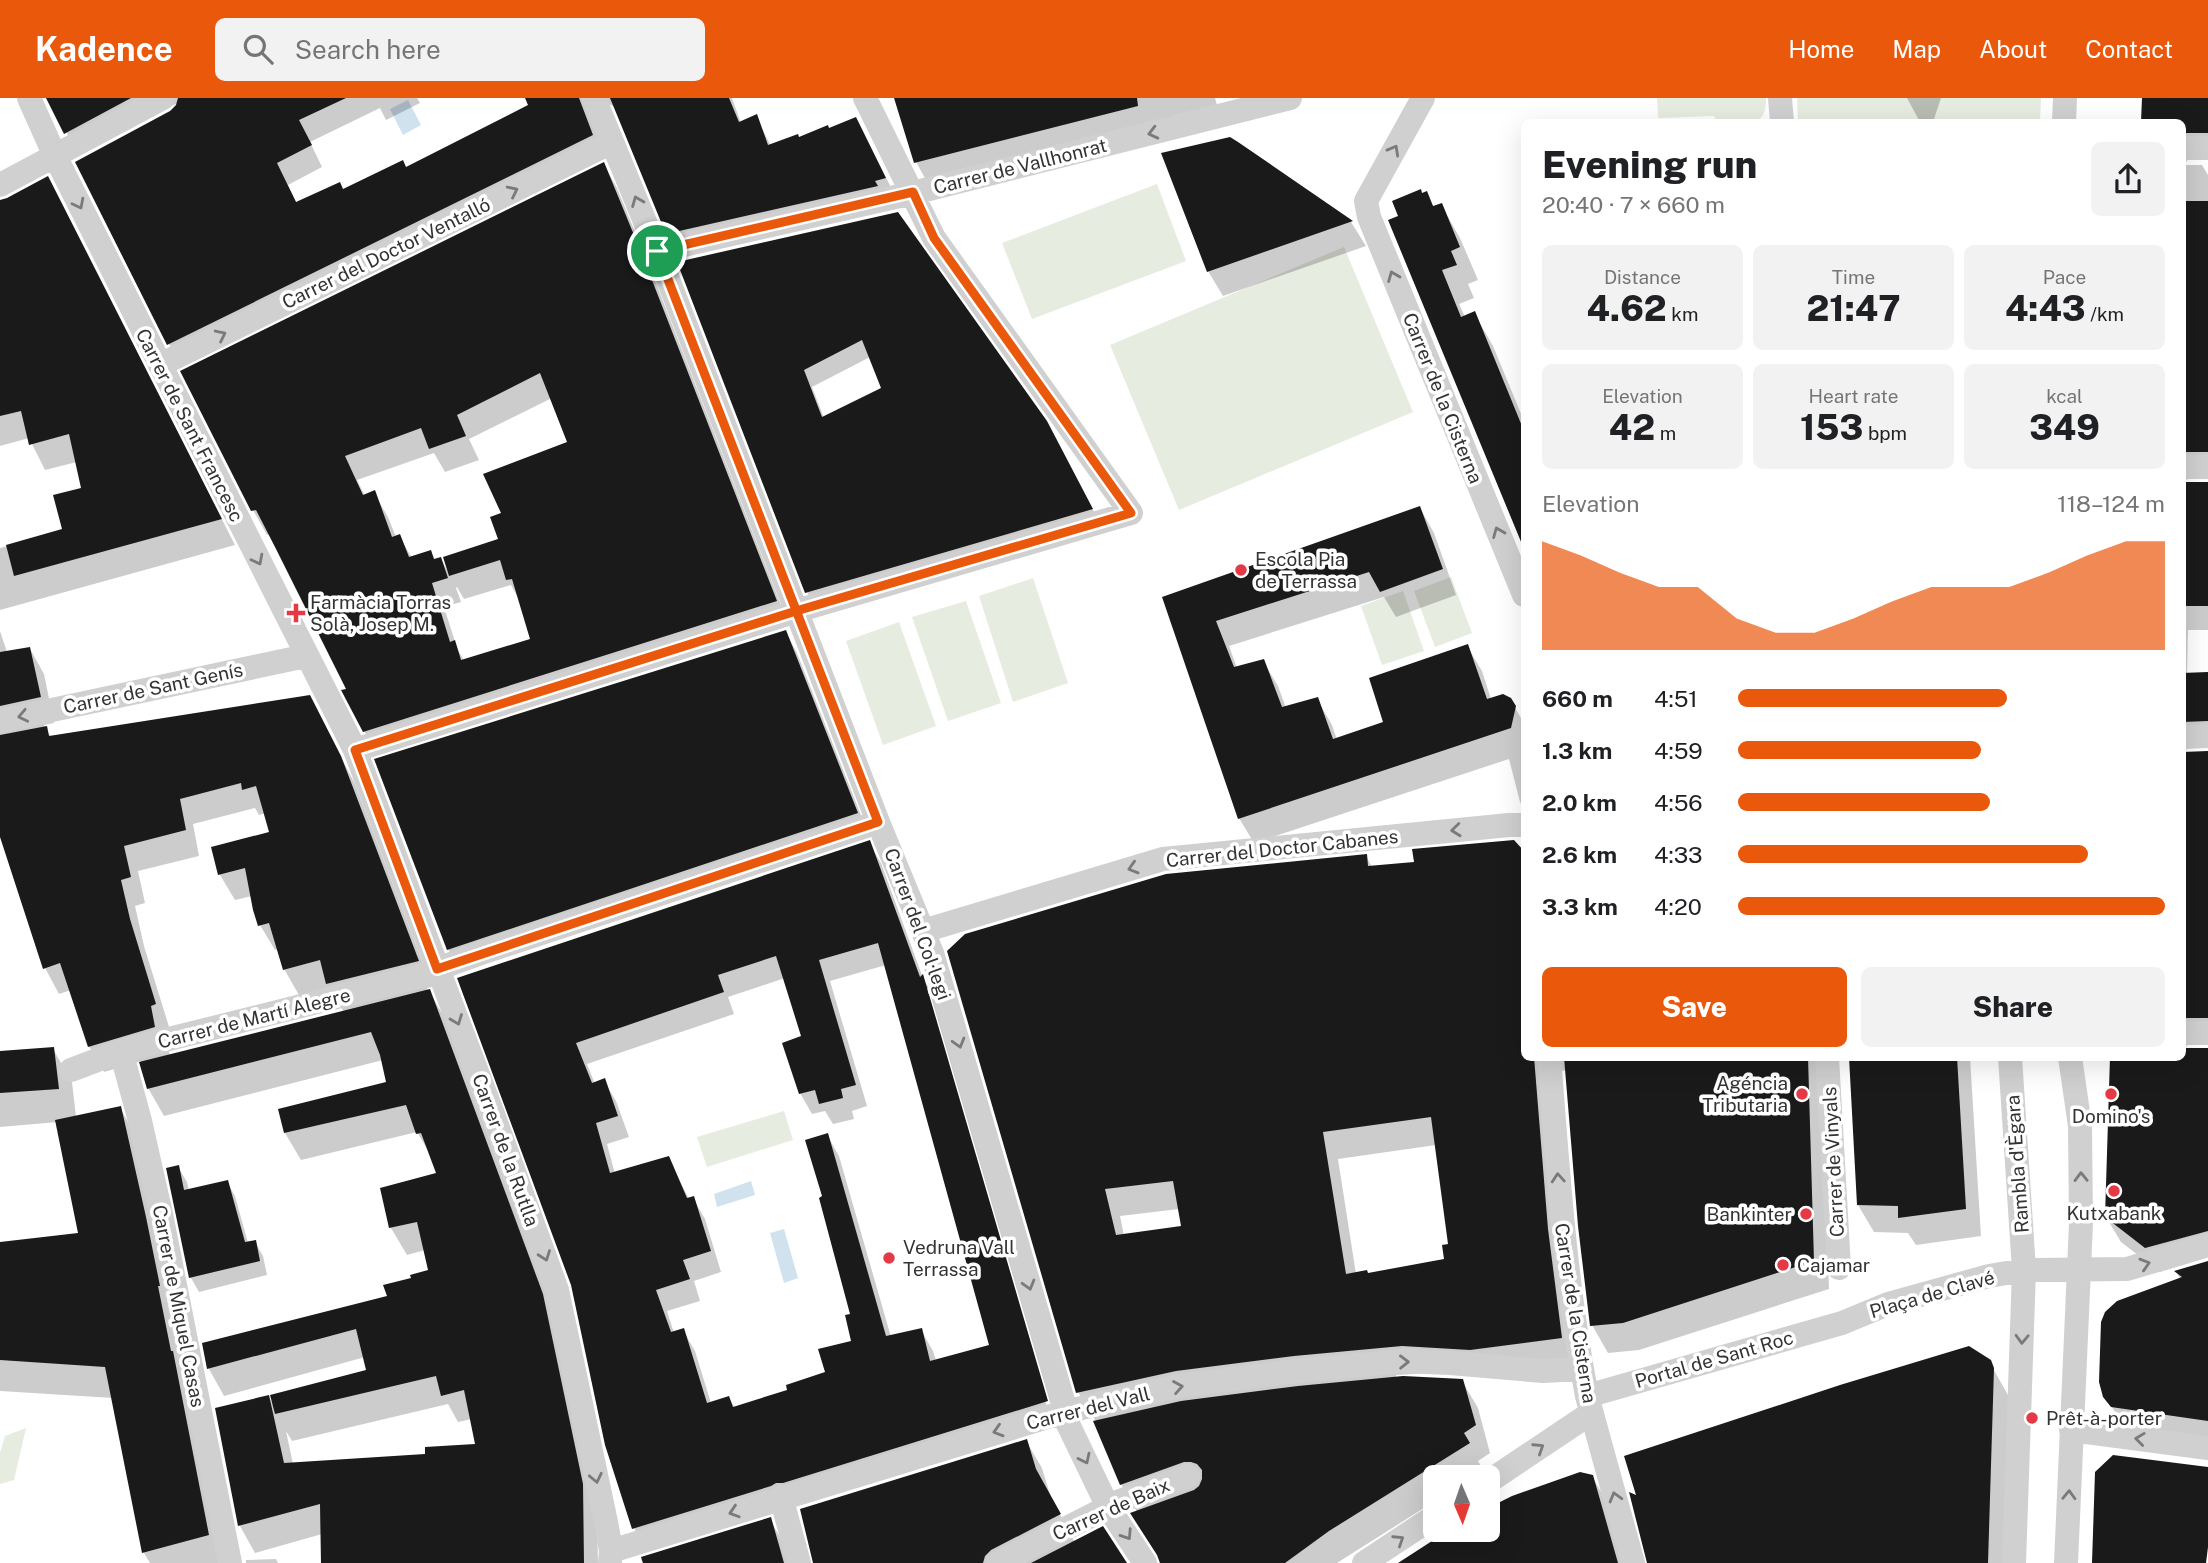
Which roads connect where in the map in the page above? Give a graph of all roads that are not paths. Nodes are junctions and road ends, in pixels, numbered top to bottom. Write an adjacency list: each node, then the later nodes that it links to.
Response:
1 (29, 98): 14 (street, Carrer de Sant Francesc)
2 (163, 98): 14 (street)
3 (594, 98): 11 (street, Carrer del Col·legi)
4 (865, 98): 16 (street)
5 (1290, 98): 16 (street, Carrer de Vallhonrat, one-way to 16)
6 (1423, 98): 21 (street, Carrer de la Cisterna, one-way to 6)
7 (1780, 98): 9 (street)
8 (2065, 98): 10 (street)
9 (1782, 119)
10 (2064, 119)
11 (612, 142): 17 (street, Carrer del Col·legi, one-way to 11); 18 (street, Carrer del Doctor Ventalló, one-way to 11)
12 (2186, 148): 13 (street)
13 (2208, 148)
14 (55, 156): 15 (street); 18 (street, Carrer de Sant Francesc, one-way to 18)
15 (0, 185)
16 (913, 192): 17 (street, Carrer de Vallhonrat); 22 (street)
17 (657, 251): 22 (street, Carrer del Col·legi)
18 (160, 365): 23 (street, Carrer de Sant Francesc, one-way to 23)
19 (2186, 467): 20 (street)
20 (2208, 467)
21 (1521, 588)
22 (796, 611): 27 (street); 28 (street, Carrer del Col·legi)
23 (306, 656): 24 (street, Carrer de Sant Genís, one-way to 24); 27 (street, Carrer de Sant Francesc)
24 (0, 721)
25 (2208, 736): 26 (street)
26 (2186, 737)
27 (355, 750): 31 (street, Carrer de la Rutlla)
28 (877, 818): 30 (street, Carrer del Col·legi); 31 (street, Carrer de Martí Alegre)
29 (1521, 825): 30 (street, Carrer del Doctor Cabanes, one-way to 30)
30 (923, 931): 47 (street, Carrer del Col·legi, one-way to 47)
31 (437, 969): 34 (street, Carrer de Martí Alegre); 55 (street, Carrer de la Rutlla, one-way to 55)
32 (2186, 1033): 33 (street)
33 (2208, 1033)
34 (121, 1051): 39 (street, Carrer de Martí Alegre); 56 (street, Carrer de Miquel Casas)
35 (1549, 1061): 45 (street, Carrer de la Cisterna, one-way to 35)
36 (1827, 1061): 41 (street, Carrer de Vinyals)
37 (2010, 1061): 42 (street, Rambla d'Ègara)
38 (2071, 1061): 43 (street, one-way to 38)
39 (71, 1070)
40 (2208, 1245): 43 (street, one-way to 40)
41 (1839, 1268)
42 (2024, 1270): 43 (street); 44 (street, Plaça de Clavé); 62 (street, Rambla d'Ègara, one-way to 62)
43 (2080, 1270): 48 (street)
44 (1842, 1323): 46 (street, Portal de Sant Roc)
45 (1581, 1369): 46 (street, Carrer de la Cisterna); 47 (street, Carrer del Vall, one-way to 45)
46 (1589, 1405): 50 (street, Portal de Sant Roc, one-way to 46); 61 (street, Carrer de la Cisterna, one-way to 46)
47 (1064, 1412): 52 (street, Carrer del Vall, one-way to 52); 53 (street, Carrer del Col·legi, one-way to 53)
48 (2071, 1430): 49 (street, one-way to 48); 63 (street, one-way to 48)
49 (2208, 1448)
50 (1500, 1473)
51 (1188, 1476): 53 (street, Carrer de Baix)
52 (781, 1497): 55 (street, Carrer del Vall, one-way to 55); 57 (street)
53 (1108, 1507): 58 (street, Carrer de Baix); 59 (street, Carrer del Col·legi, one-way to 59)
54 (1423, 1524): 60 (street, one-way to 54)
55 (611, 1557)
56 (230, 1563)
57 (799, 1563)
58 (998, 1563)
59 (1145, 1563)
60 (1364, 1563)
61 (1633, 1563)
62 (2014, 1563)
63 (2066, 1563)

